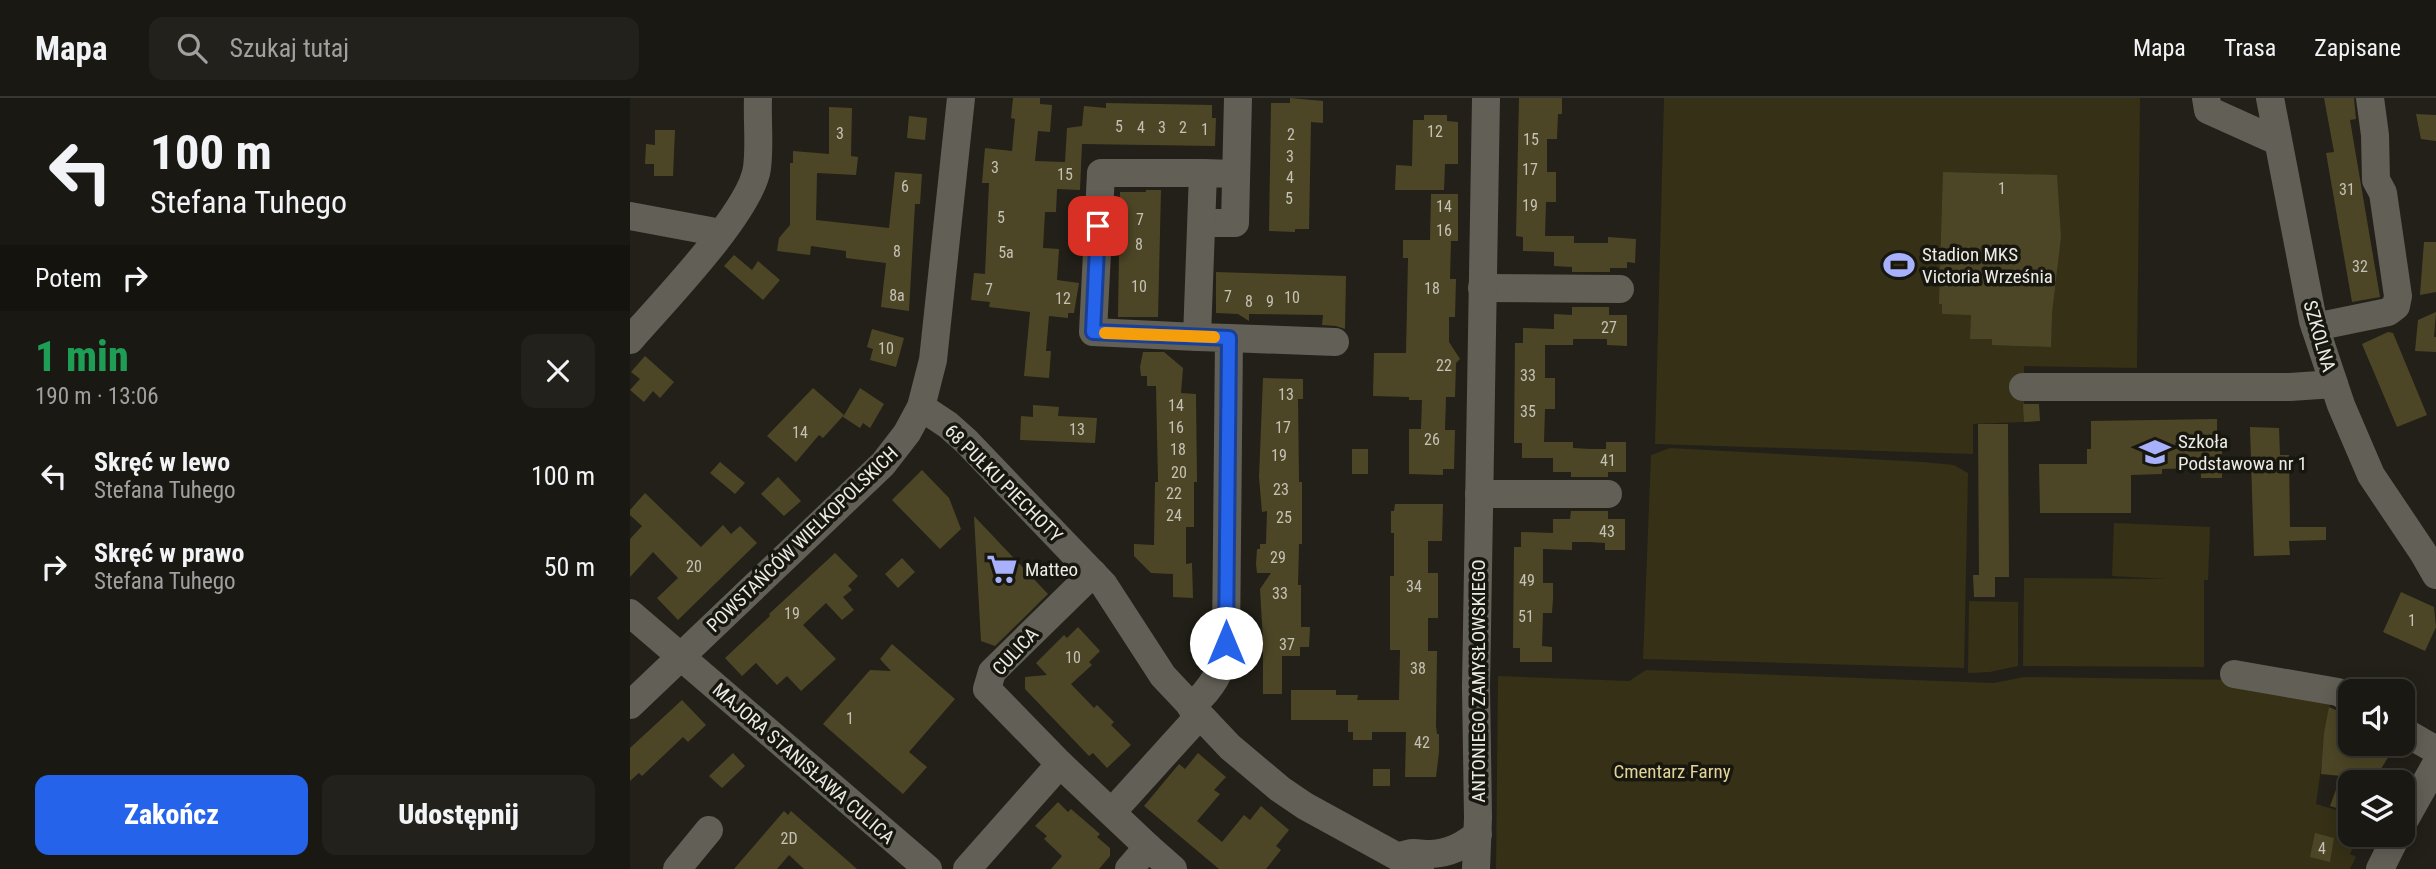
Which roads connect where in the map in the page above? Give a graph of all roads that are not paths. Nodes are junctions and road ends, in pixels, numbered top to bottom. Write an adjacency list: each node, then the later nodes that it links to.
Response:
1 (758, 98): 13 (street)
2 (961, 98): 23 (street, POWSTAŃCÓW WIELKOPOLSKICH)
3 (1238, 98): 10 (street)
4 (1486, 98): 14 (street, ANTONIEGO ZAMYSŁOWSKIEGO)
5 (2206, 98): 8 (street)
6 (2270, 98): 8 (street, SZKOLNA)
7 (2370, 98): 16 (street)
8 (2277, 141): 16 (street, SZKOLNA)
9 (1203, 173): 10 (street); 12 (street); 17 (street)
10 (1235, 174): 12 (street)
11 (630, 216): 13 (street)
12 (1202, 223): 17 (street)
13 (720, 233): 19 (street)
14 (1482, 288): 15 (street); 24 (street, ANTONIEGO ZAMYSŁOWSKIEGO)
15 (1620, 289)
16 (2315, 327): 21 (street, SZKOLNA)
17 (1197, 337): 18 (street)
18 (1229, 338): 20 (street); 33 (street)
19 (630, 340)
20 (1335, 342)
21 (2334, 384): 22 (street); 26 (street, SZKOLNA)
22 (2023, 387)
23 (921, 407): 27 (street, 68 PUŁKU PIECHOTY); 29 (street, POWSTAŃCÓW WIELKOPOLSKICH)
24 (1479, 494): 25 (street); 43 (street, ANTONIEGO ZAMYSŁOWSKIEGO)
25 (1608, 494)
26 (2432, 564)
27 (1093, 573): 33 (street, 68 PUŁKU PIECHOTY); 36 (street, CULICA)
28 (630, 612): 29 (street, MAJORA STANISŁAWA CULICA)
29 (681, 657): 32 (street, POWSTAŃCÓW WIELKOPOLSKICH); 48 (street, MAJORA STANISŁAWA CULICA)
30 (2234, 674): 31 (street)
31 (2338, 692)
32 (630, 705)
33 (1195, 712): 40 (street); 46 (street, 68 PUŁKU PIECHOTY)
34 (2415, 739): 35 (street)
35 (2436, 751)
36 (1060, 764): 40 (street); 49 (street)
37 (2436, 764): 39 (street)
38 (2436, 794): 41 (street)
39 (2415, 804)
40 (1112, 812): 44 (street)
41 (2415, 817)
42 (709, 831): 47 (street)
43 (1478, 834): 46 (street); 52 (street, ANTONIEGO ZAMYSŁOWSKIEGO)
44 (1148, 847): 50 (street); 51 (street)
45 (2392, 847): 53 (street)
46 (1409, 863)
47 (677, 869)
48 (928, 869)
49 (967, 869)
50 (1129, 869)
51 (1172, 869)
52 (1476, 869)
53 (2380, 869)

